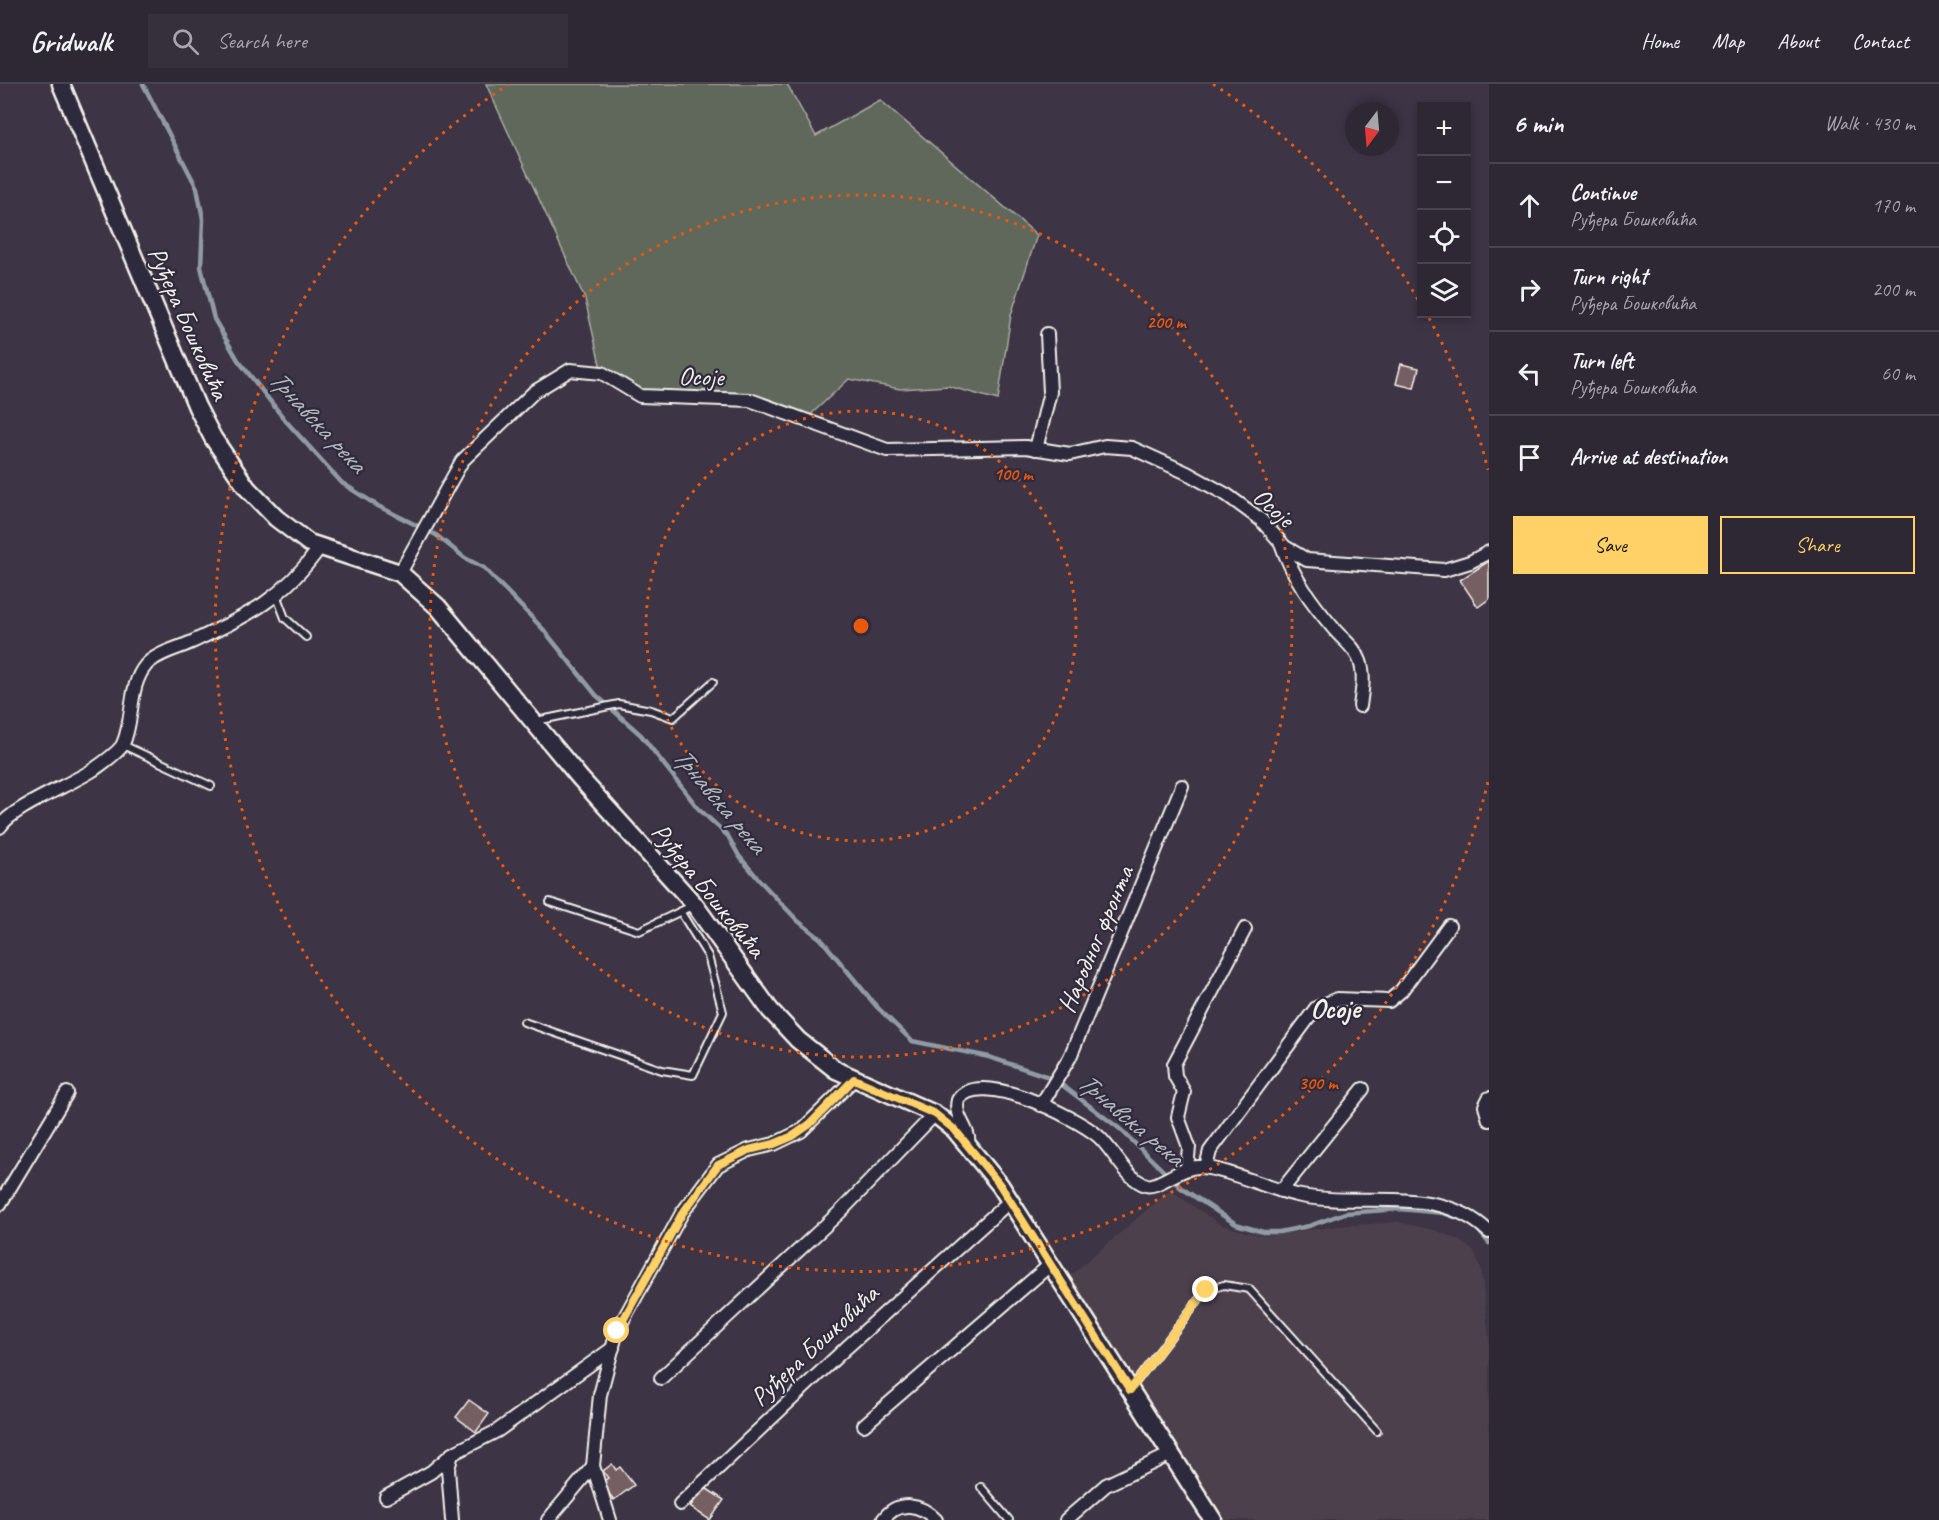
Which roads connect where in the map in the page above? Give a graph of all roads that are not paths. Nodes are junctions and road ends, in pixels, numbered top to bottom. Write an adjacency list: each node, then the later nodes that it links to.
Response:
1 (61, 84): 5 (main road, Руђера Бошковића)
2 (1047, 334): 3 (street)
3 (1036, 449): 4 (street, Осоје); 7 (street, Осоје)
4 (1281, 542): 6 (street, Осоје); 11 (street)
5 (320, 547): 7 (main road, Руђера Бошковића); 8 (street)
6 (1489, 552)
7 (400, 573): 12 (main road, Руђера Бошковића)
8 (276, 597): 9 (lane); 13 (street)
9 (306, 637)
10 (713, 682): 12 (lane)
11 (1360, 706)
12 (534, 722): 18 (main road, Руђера Бошковића)
13 (123, 745): 14 (lane); 16 (street)
14 (211, 786)
15 (1182, 786): 26 (street, Народног фронта)
16 (0, 827)
17 (550, 902): 18 (lane)
18 (687, 908): 21 (lane, Руђера Бошковића); 22 (main road, Руђера Бошковића)
19 (1449, 926): 30 (street)
20 (1245, 929): 31 (street)
21 (524, 1022)
22 (854, 1079): 27 (main road, Руђера Бошковића); 37 (street)
23 (1363, 1089): 32 (street)
24 (67, 1093): 34 (street)
25 (1489, 1098): 28 (street)
26 (1041, 1104): 29 (street, Руђера Бошковића); 31 (street)
27 (935, 1114): 29 (main road, Руђера Бошковића); 38 (street)
28 (1489, 1120)
29 (969, 1145): 33 (main road, Руђера Бошковића)
30 (1206, 1167): 31 (street); 32 (street)
31 (1183, 1169)
32 (1281, 1191): 35 (street)
33 (1010, 1201): 36 (main road, Руђера Бошковића); 47 (street, Руђера Бошковића)
34 (0, 1204)
35 (1489, 1231)
36 (1051, 1264): 39 (main road, Руђера Бошковића); 40 (street)
37 (613, 1348): 42 (street); 44 (street)
38 (661, 1377)
39 (1130, 1390): 41 (lane); 43 (main road, Руђера Бошковића)
40 (864, 1425)
41 (1377, 1431)
42 (452, 1454): 46 (street); 48 (street)
43 (1171, 1454): 54 (street); 55 (main road, Руђера Бошковића)
44 (593, 1466): 49 (street); 50 (street)
45 (981, 1487): 53 (lane)
46 (386, 1497)
47 (680, 1504)
48 (452, 1520)
49 (548, 1520)
50 (610, 1520)
51 (883, 1520): 52 (street)
52 (936, 1520)
53 (1009, 1520)
54 (1066, 1520)
55 (1213, 1520)

